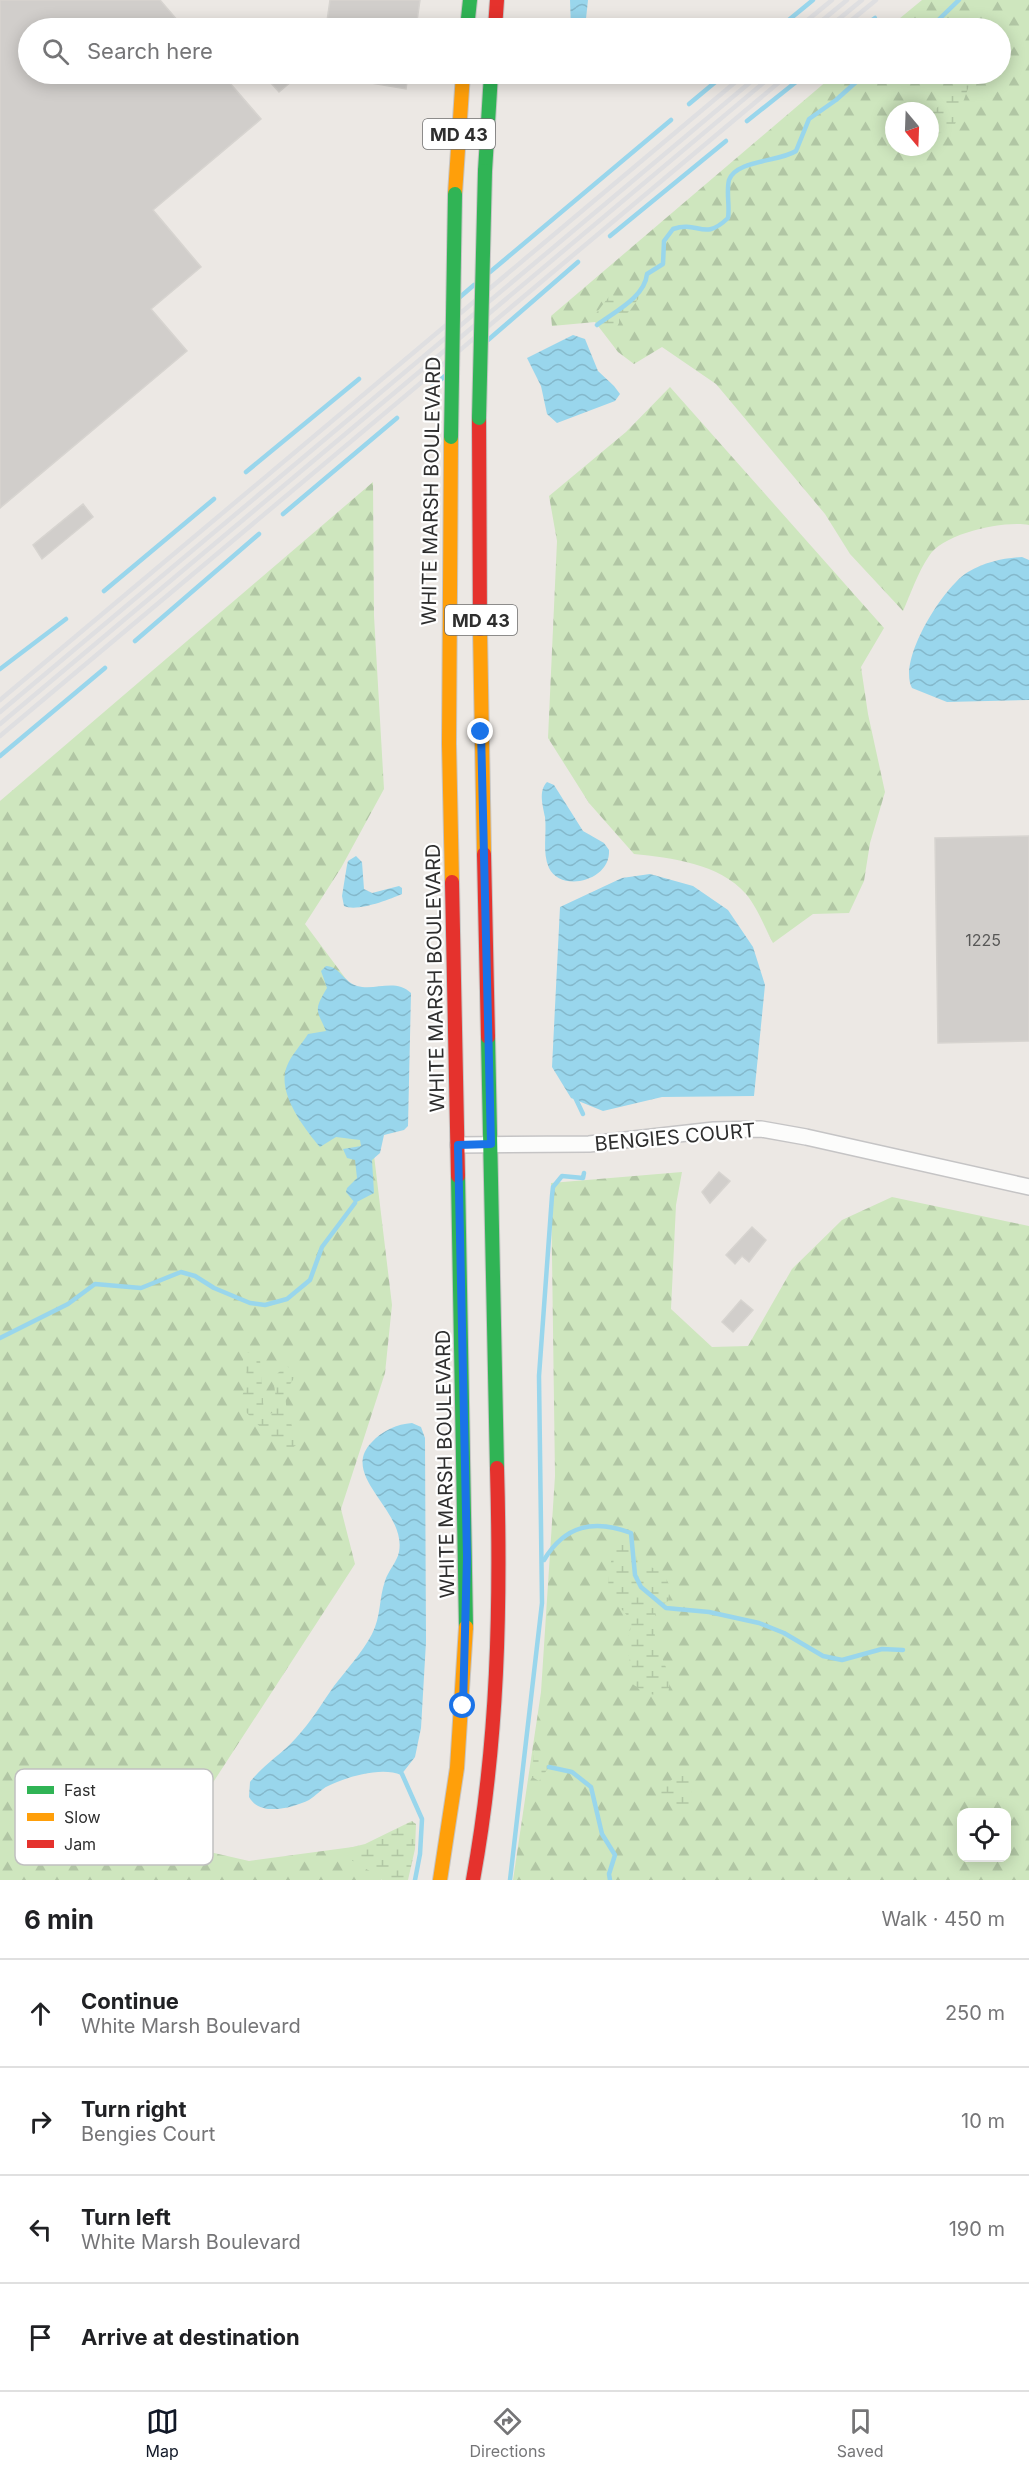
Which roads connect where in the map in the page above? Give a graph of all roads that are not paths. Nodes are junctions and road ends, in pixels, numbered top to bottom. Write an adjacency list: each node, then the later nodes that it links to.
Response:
1 (470, 0): 3 (main road)
2 (497, 0): 4 (main road)
3 (468, 18)
4 (496, 18)
5 (462, 84): 8 (main road, WHITE MARSH BOULEVARD / MD 43, bridge)
6 (490, 84): 7 (main road, MD 43, bridge)
7 (491, 1144): 8 (street, BENGIES COURT); 9 (street, BENGIES COURT); 11 (main road, MD 43)
8 (458, 1145): 10 (main road, WHITE MARSH BOULEVARD / MD 43)
9 (1029, 1187)
10 (440, 1880)
11 (473, 1880)

